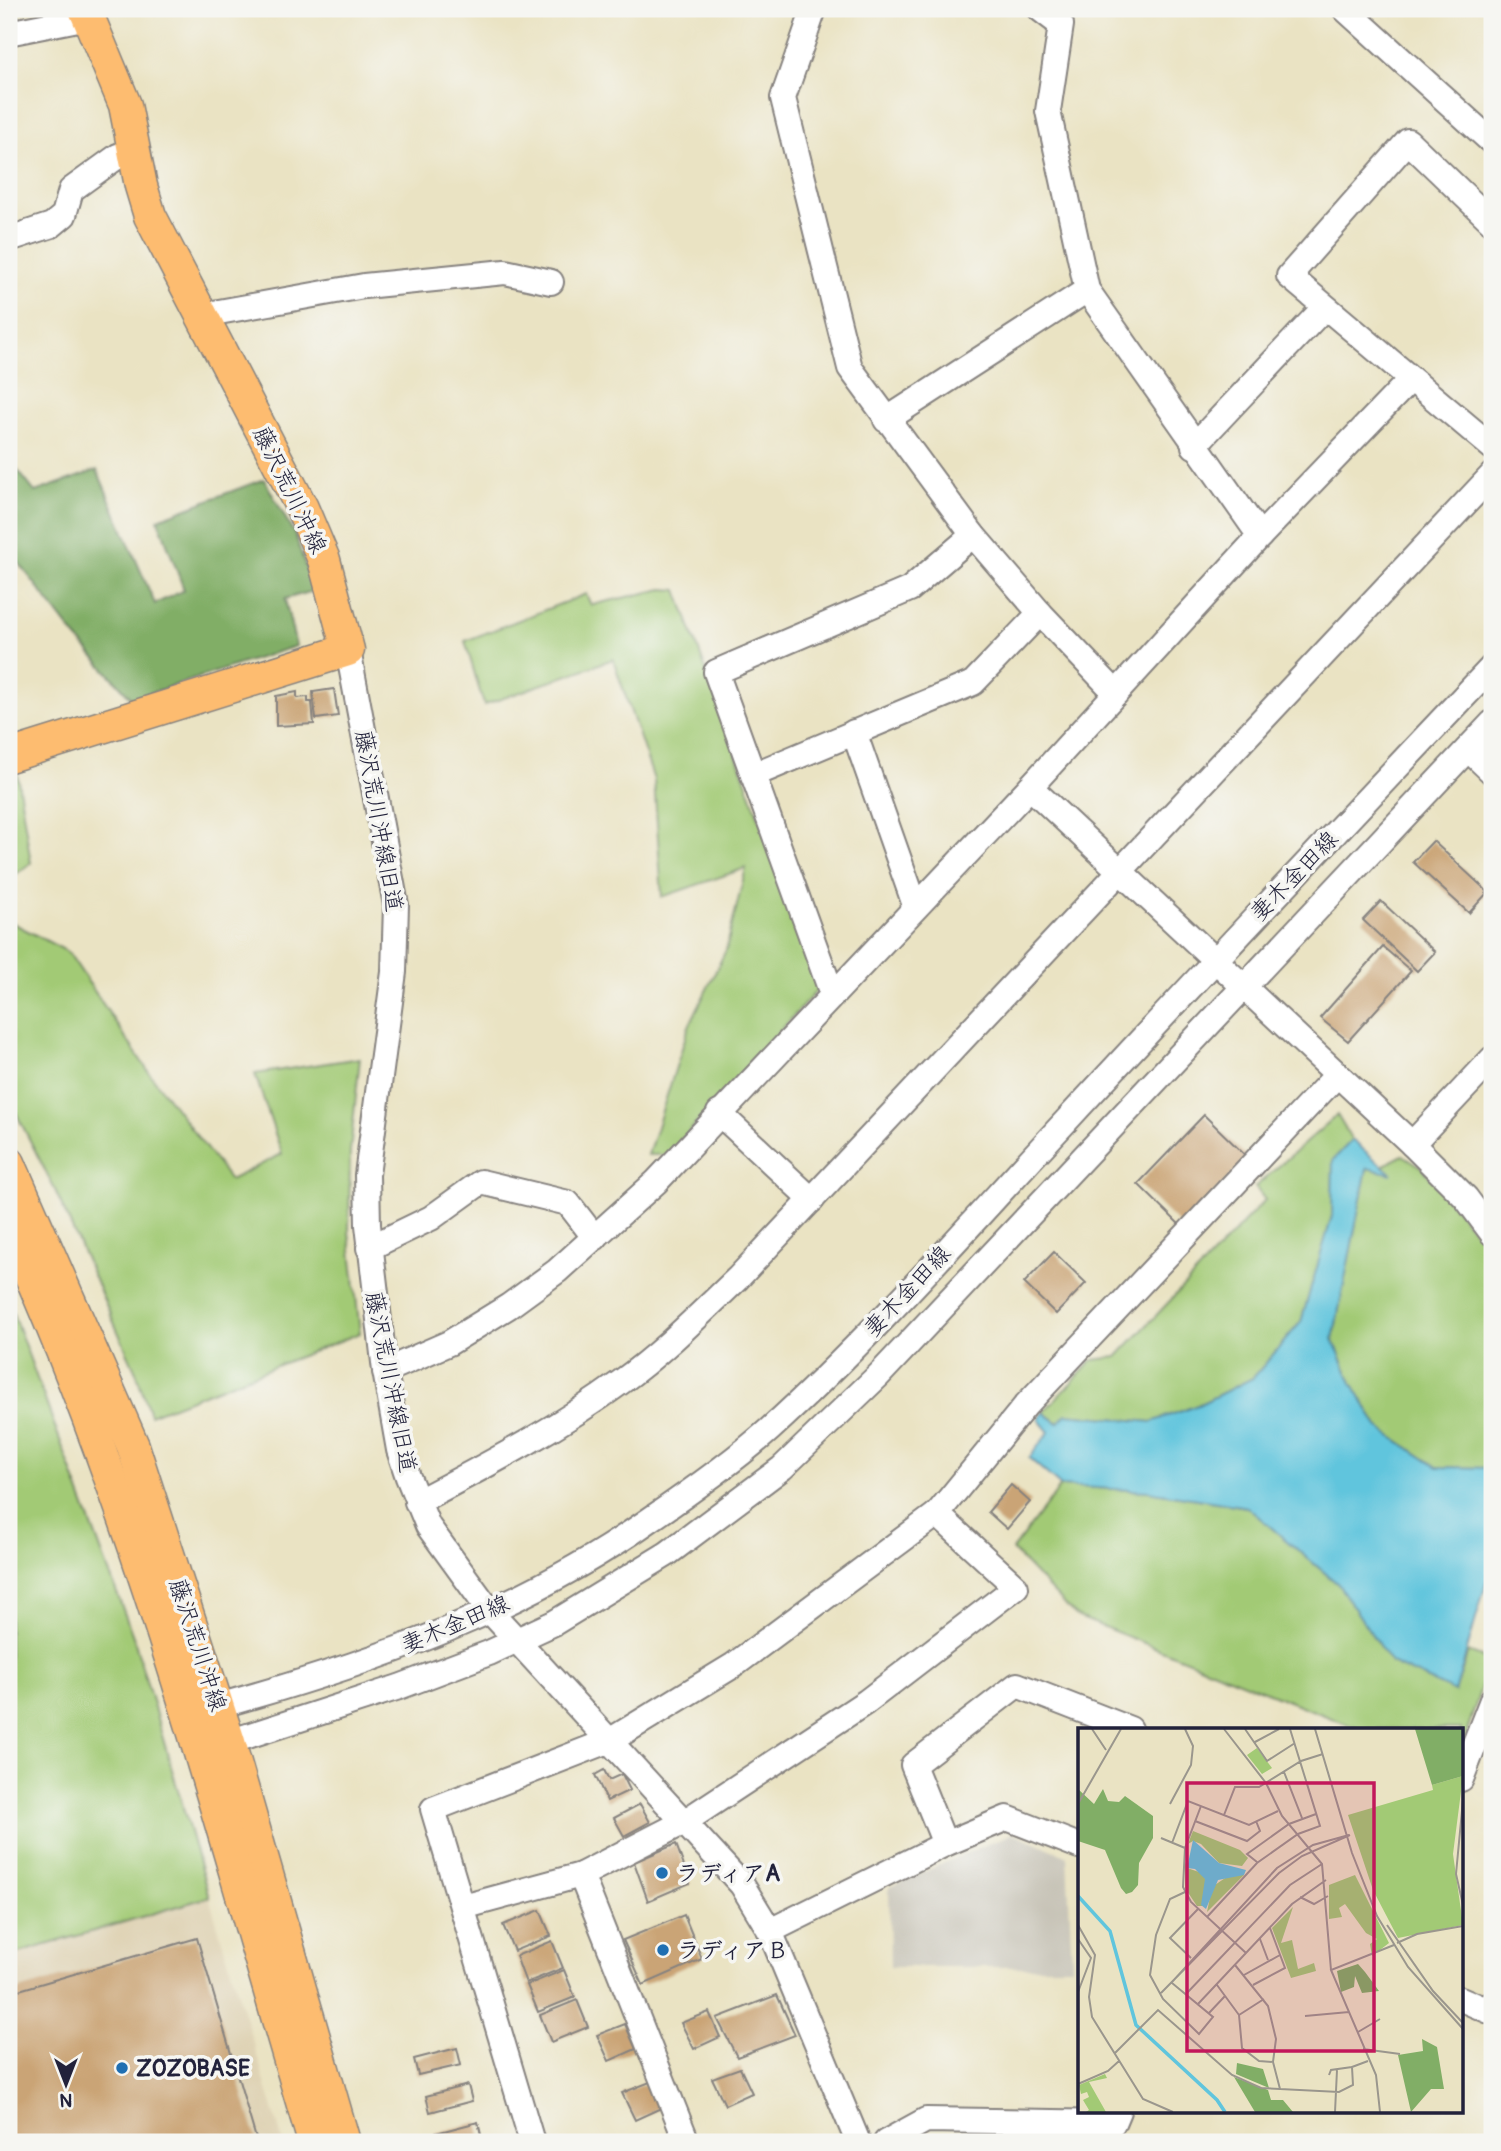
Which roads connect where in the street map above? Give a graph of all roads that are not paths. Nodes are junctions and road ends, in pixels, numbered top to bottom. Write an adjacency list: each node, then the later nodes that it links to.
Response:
1 (814, 9): 15 (street)
2 (1040, 9): 11 (street)
3 (1345, 9): 6 (street)
4 (87, 13): 5 (street); 7 (main road, 藤沢荒川沖線)
5 (9, 29)
6 (1492, 142)
7 (135, 151): 9 (street); 13 (main road, 藤沢荒川沖線)
8 (1492, 222): 12 (street)
9 (9, 239)
10 (551, 282): 13 (street)
11 (1087, 290): 15 (street); 16 (street)
12 (1324, 308): 14 (street); 16 (street)
13 (202, 315): 22 (main road, 藤沢荒川沖線)
14 (1410, 380): 17 (street); 20 (street)
15 (886, 420): 19 (street)
16 (1194, 446): 20 (street)
17 (1492, 447)
18 (1492, 475): 32 (street)
19 (974, 535): 21 (street); 30 (street)
20 (1260, 536): 24 (street)
21 (1040, 613): 24 (street); 26 (street)
22 (348, 650): 28 (main road); 46 (street, 藤沢荒川沖線旧道)
23 (1492, 667): 34 (street, 妻木金田線)
24 (1116, 693): 31 (street)
25 (1492, 723): 27 (street, 妻木金田線)
26 (854, 732): 30 (street); 33 (street)
27 (1468, 749): 29 (street); 35 (street, 妻木金田線)
28 (9, 756)
29 (1492, 772)
30 (753, 775): 36 (street)
31 (1030, 787): 32 (street); 33 (street)
32 (1122, 873): 34 (street); 42 (street)
33 (915, 905): 36 (street)
34 (1214, 960): 35 (street); 50 (street, 妻木金田線)
35 (1244, 988): 38 (street); 51 (street, 妻木金田線)
36 (832, 993): 39 (street)
37 (1492, 1059): 40 (street)
38 (1337, 1075): 40 (street); 49 (street)
39 (719, 1113): 42 (street); 45 (street)
40 (1412, 1144): 44 (street)
41 (9, 1163): 53 (main road, 藤沢荒川沖線)
42 (812, 1200): 48 (street)
43 (9, 1227): 55 (main road, 藤沢荒川沖線)
44 (1492, 1233)
45 (595, 1238): 46 (street); 47 (street)
46 (369, 1248): 47 (street, 藤沢荒川沖線旧道)
47 (385, 1371): 48 (street, 藤沢荒川沖線旧道)
48 (417, 1502): 50 (street, 藤沢荒川沖線旧道)
49 (937, 1514): 56 (street); 59 (street)
50 (489, 1609): 51 (street, 藤沢荒川沖線旧道); 53 (street, 妻木金田線)
51 (517, 1640): 56 (street, 藤沢荒川沖線旧道); 57 (street, 妻木金田線)
52 (1492, 1700): 58 (street)
53 (218, 1706): 55 (street); 57 (main road, 藤沢荒川沖線)
54 (1127, 1728): 60 (street)
55 (193, 1733): 57 (street); 68 (main road, 藤沢荒川沖線)
56 (611, 1740): 59 (street, 藤沢荒川沖線旧道); 63 (street)
57 (229, 1742): 69 (main road, 藤沢荒川沖線)
58 (1462, 1776)
59 (684, 1822): 62 (street); 64 (street, 藤沢荒川沖線旧道)
60 (945, 1844): 61 (street); 64 (street)
61 (1078, 1846)
62 (581, 1875): 63 (street); 71 (street)
63 (463, 1907): 70 (street)
64 (770, 1931): 72 (street, 藤沢荒川沖線旧道)
65 (1462, 1999): 66 (street)
66 (1492, 2004)
67 (1118, 2112): 73 (street)
68 (314, 2142)
69 (344, 2142)
70 (532, 2142)
71 (687, 2142)
72 (858, 2142)
73 (886, 2142)

